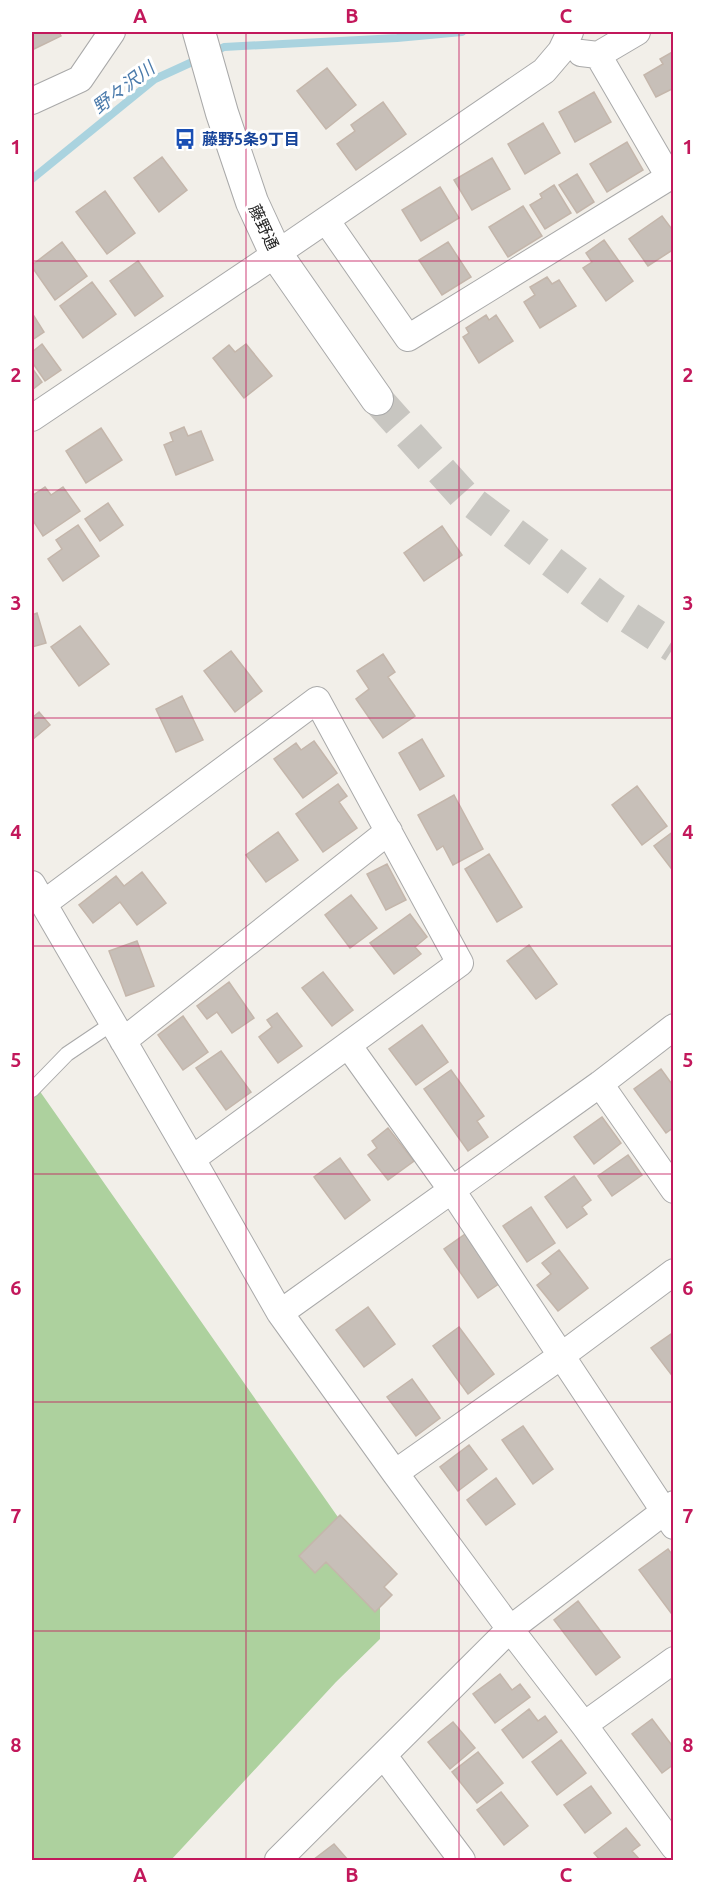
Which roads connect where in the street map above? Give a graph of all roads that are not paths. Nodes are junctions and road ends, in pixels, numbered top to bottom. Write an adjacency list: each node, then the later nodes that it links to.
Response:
1 (112, 32): 6 (street)
2 (199, 32): 9 (street, 藤野通)
3 (637, 32): 5 (street)
4 (565, 41): 5 (street); 8 (street)
5 (598, 55): 7 (street)
6 (32, 101)
7 (671, 175): 8 (street)
8 (326, 220): 9 (street)
9 (276, 254): 10 (street, 藤野通); 11 (street)
10 (377, 399)
11 (32, 418)
12 (389, 831): 13 (street); 15 (street); 16 (street)
13 (37, 894): 15 (street)
14 (674, 1028): 17 (street)
15 (118, 1032): 18 (lane); 19 (street)
16 (348, 1045): 19 (street); 20 (street)
17 (600, 1084): 20 (street); 21 (street)
18 (32, 1090)
19 (192, 1159): 23 (street)
20 (452, 1189): 23 (street); 24 (street)
21 (674, 1190)
22 (674, 1272): 24 (street)
23 (280, 1313): 25 (street)
24 (561, 1356): 25 (street); 26 (street)
25 (395, 1473): 27 (street)
26 (670, 1514): 27 (street)
27 (510, 1629): 29 (street); 30 (street)
28 (674, 1660): 29 (street)
29 (584, 1725): 31 (street)
30 (384, 1756): 32 (street); 33 (street)
31 (674, 1847)
32 (278, 1860)
33 (462, 1860)

